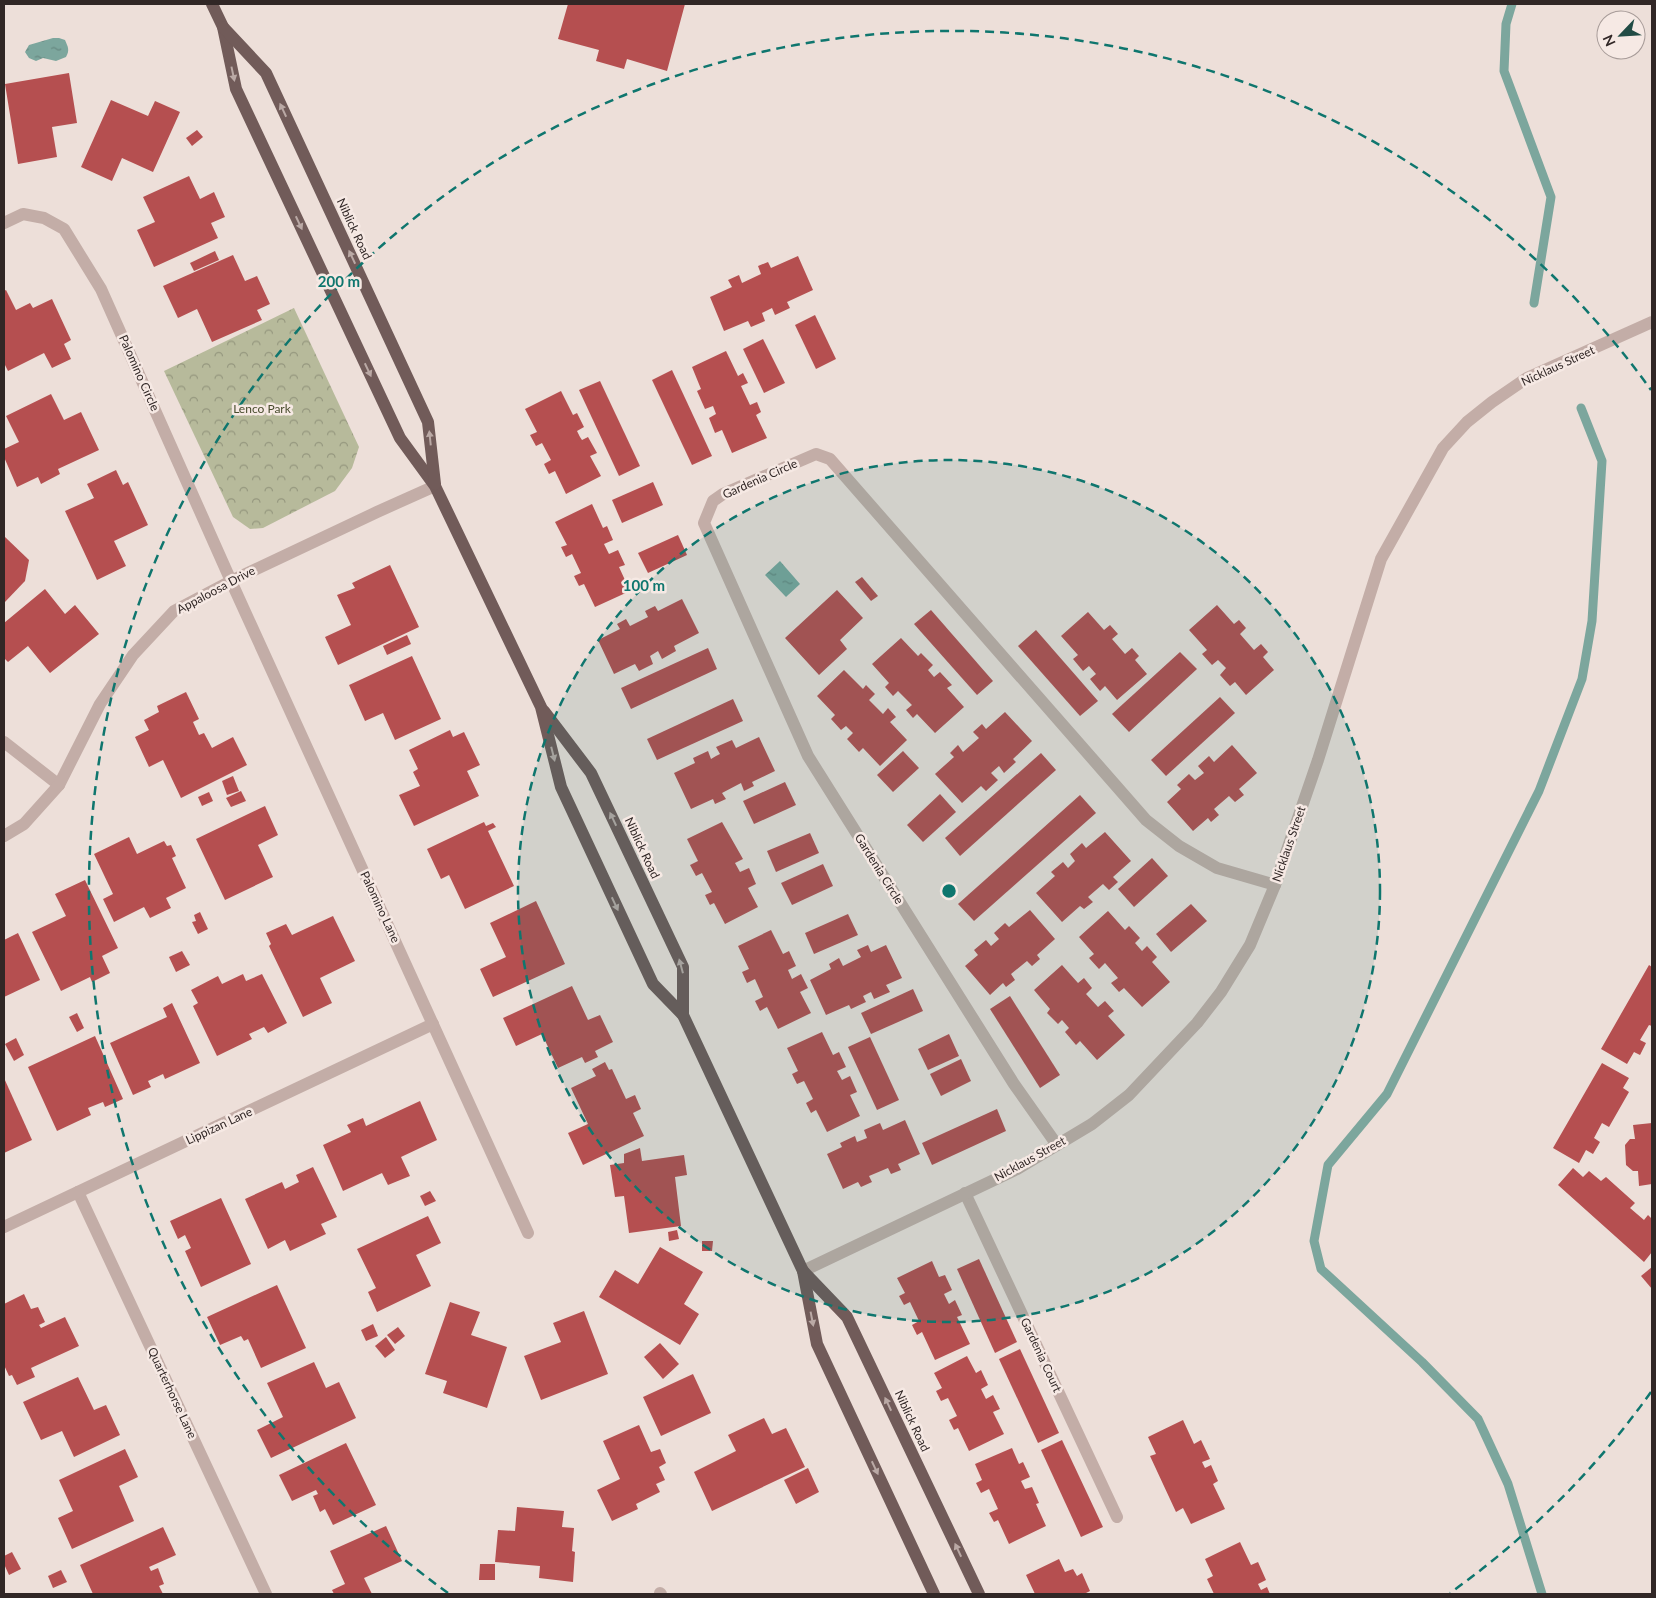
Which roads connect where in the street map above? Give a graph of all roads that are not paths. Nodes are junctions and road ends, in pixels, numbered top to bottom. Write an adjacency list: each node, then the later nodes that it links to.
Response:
1 (212, 4): 2 (main road, Niblick Road)
2 (223, 27): 5 (main road, Niblick Road, one-way to 5); 5 (main road, Niblick Road, one-way to 2)
3 (4, 223): 6 (street, Palomino Circle)
4 (1652, 322): 11 (street, Nicklaus Street)
5 (435, 486): 6 (street, Appaloosa Drive); 7 (main road, Niblick Road)
6 (231, 581): 9 (street, Appaloosa Drive); 13 (street, Palomino Lane)
7 (540, 707): 12 (main road, Niblick Road, one-way to 12); 12 (main road, Niblick Road, one-way to 7)
8 (4, 742): 9 (street)
9 (59, 785): 10 (street, Appaloosa Drive)
10 (4, 836)
11 (1276, 885): 14 (street, Nicklaus Street); 14 (street, Gardenia Circle)
12 (684, 1015): 19 (main road, Niblick Road)
13 (433, 1024): 15 (street, Lippizan Lane); 18 (street, Palomino Lane)
14 (1057, 1146): 16 (street, Nicklaus Street)
15 (78, 1192): 17 (street, Lippizan Lane); 21 (street, Quarterhorse Lane)
16 (964, 1193): 19 (street, Nicklaus Street); 20 (street, Gardenia Court)
17 (4, 1227)
18 (528, 1234)
19 (803, 1271): 22 (main road, Niblick Road, one-way to 22); 23 (main road, Niblick Road, one-way to 19)
20 (1117, 1517)
21 (266, 1594)
22 (934, 1594)
23 (979, 1594)

